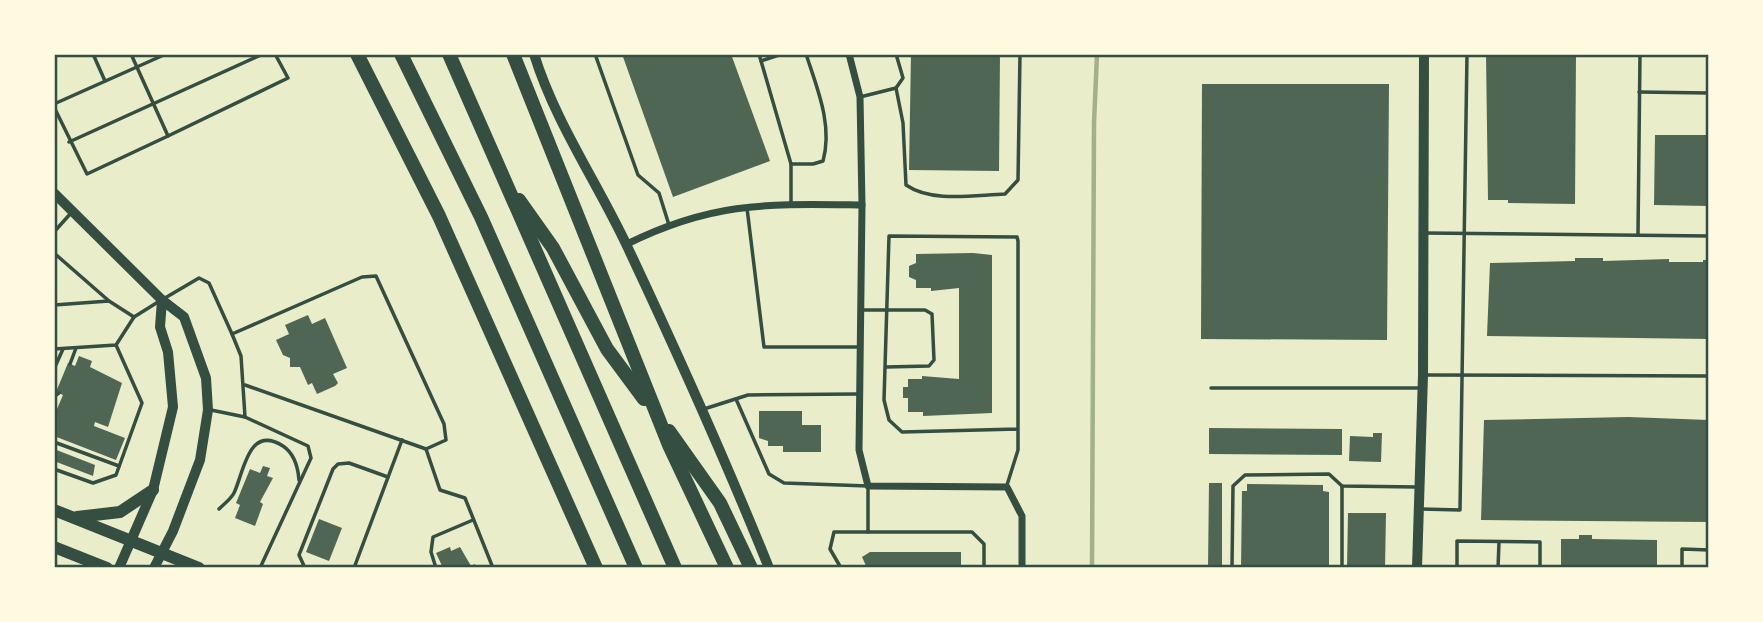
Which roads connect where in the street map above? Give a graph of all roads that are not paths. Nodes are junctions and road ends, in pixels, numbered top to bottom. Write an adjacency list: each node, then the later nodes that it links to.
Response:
1 (93, 54): 23 (lane)
2 (131, 54): 22 (lane)
3 (166, 54): 22 (lane)
4 (263, 54): 28 (lane)
5 (275, 54): 30 (lane)
6 (357, 54): 107 (highway)
7 (401, 54): 108 (highway)
8 (449, 54): 33 (highway)
9 (513, 54): 110 (highway)
10 (534, 54): 45 (main road)
11 (595, 54): 39 (lane)
12 (759, 54): 21 (lane)
13 (782, 54): 21 (lane)
14 (806, 54): 32 (lane)
15 (849, 54): 27 (street)
16 (896, 54): 24 (lane)
17 (1020, 54): 24 (lane)
18 (1424, 54): 41 (street)
19 (1466, 54): 42 (lane)
20 (1640, 54): 25 (lane)
21 (761, 61): 32 (lane)
22 (137, 68): 23 (lane); 28 (lane)
23 (105, 82): 29 (lane)
24 (896, 88): 27 (lane)
25 (1639, 92): 26 (lane); 43 (lane)
26 (1709, 93)
27 (860, 97): 36 (street)
28 (154, 104): 30 (lane); 31 (lane)
29 (54, 106): 31 (lane)
30 (168, 136): 31 (lane)
31 (69, 142)
32 (791, 164): 35 (lane)
33 (499, 171): 109 (highway); 111 (highway)
34 (54, 193): 38 (street)
35 (791, 204): 36 (street); 37 (street)
36 (862, 205): 51 (street)
37 (747, 206): 39 (street); 55 (lane)
38 (72, 212): 40 (lane); 47 (street)
39 (669, 225): 45 (street)
40 (54, 232)
41 (1422, 233): 42 (lane); 62 (street)
42 (1465, 233): 43 (lane); 63 (lane)
43 (1638, 235): 44 (lane)
44 (1709, 236)
45 (626, 244): 71 (main road)
46 (54, 253): 48 (lane)
47 (162, 300): 52 (lane); 53 (lane); 70 (street); 85 (street)
48 (109, 301): 49 (lane); 52 (lane)
49 (54, 305)
50 (886, 309): 51 (lane); 60 (lane); 60 (lane); 73 (lane)
51 (861, 310): 55 (street)
52 (134, 317): 54 (lane)
53 (232, 334): 65 (lane); 76 (lane)
54 (116, 345): 56 (lane); 77 (lane)
55 (860, 347): 68 (street)
56 (76, 348): 58 (lane); 59 (lane)
57 (54, 349): 58 (lane)
58 (63, 349): 61 (lane)
59 (70, 364)
60 (886, 367): 73 (lane)
61 (54, 369)
62 (1423, 375): 63 (lane); 67 (street)
63 (1462, 375): 64 (lane); 87 (lane)
64 (1709, 376)
65 (245, 385): 72 (lane); 74 (lane)
66 (1211, 388): 67 (lane)
67 (1423, 388): 83 (street)
68 (859, 394): 69 (lane); 81 (street)
69 (736, 399): 71 (lane); 81 (lane)
70 (208, 410): 72 (lane); 96 (street)
71 (702, 410): 112 (main road)
72 (245, 416): 80 (lane)
73 (1018, 429): 84 (lane)
74 (402, 440): 76 (lane); 79 (lane)
75 (54, 442): 77 (lane)
76 (426, 449): 90 (lane)
77 (119, 466): 78 (lane)
78 (54, 469)
79 (388, 477): 103 (lane); 104 (lane)
80 (299, 482): 86 (lane); 102 (lane)
81 (868, 486): 84 (street); 91 (lane)
82 (1342, 486): 83 (lane); 116 (lane); 117 (lane)
83 (1419, 487): 87 (street)
84 (1007, 488): 115 (street)
85 (153, 490): 89 (main road); 92 (street)
86 (219, 509)
87 (1419, 509): 118 (street)
88 (54, 510): 89 (main road)
89 (72, 517): 92 (main road)
90 (474, 520): 105 (lane); 106 (lane)
91 (868, 532): 113 (lane); 114 (lane)
92 (132, 541): 96 (main road); 99 (street)
93 (1499, 541): 119 (lane); 120 (lane); 121 (lane)
94 (60, 549): 97 (main road); 98 (main road)
95 (1709, 550): 122 (lane)
96 (162, 552): 100 (street); 101 (main road)
97 (77, 568)
98 (107, 568)
99 (119, 568)
100 (154, 568)
101 (199, 568)
102 (260, 568)
103 (306, 568)
104 (354, 568)
105 (436, 568)
106 (494, 568)
107 (596, 568)
108 (636, 568)
109 (676, 568)
110 (727, 568)
111 (751, 568)
112 (769, 568)
113 (841, 568)
114 (984, 568)
115 (1022, 568)
116 (1232, 568)
117 (1342, 568)
118 (1417, 568)
119 (1457, 568)
120 (1498, 568)
121 (1540, 568)
122 (1682, 568)

